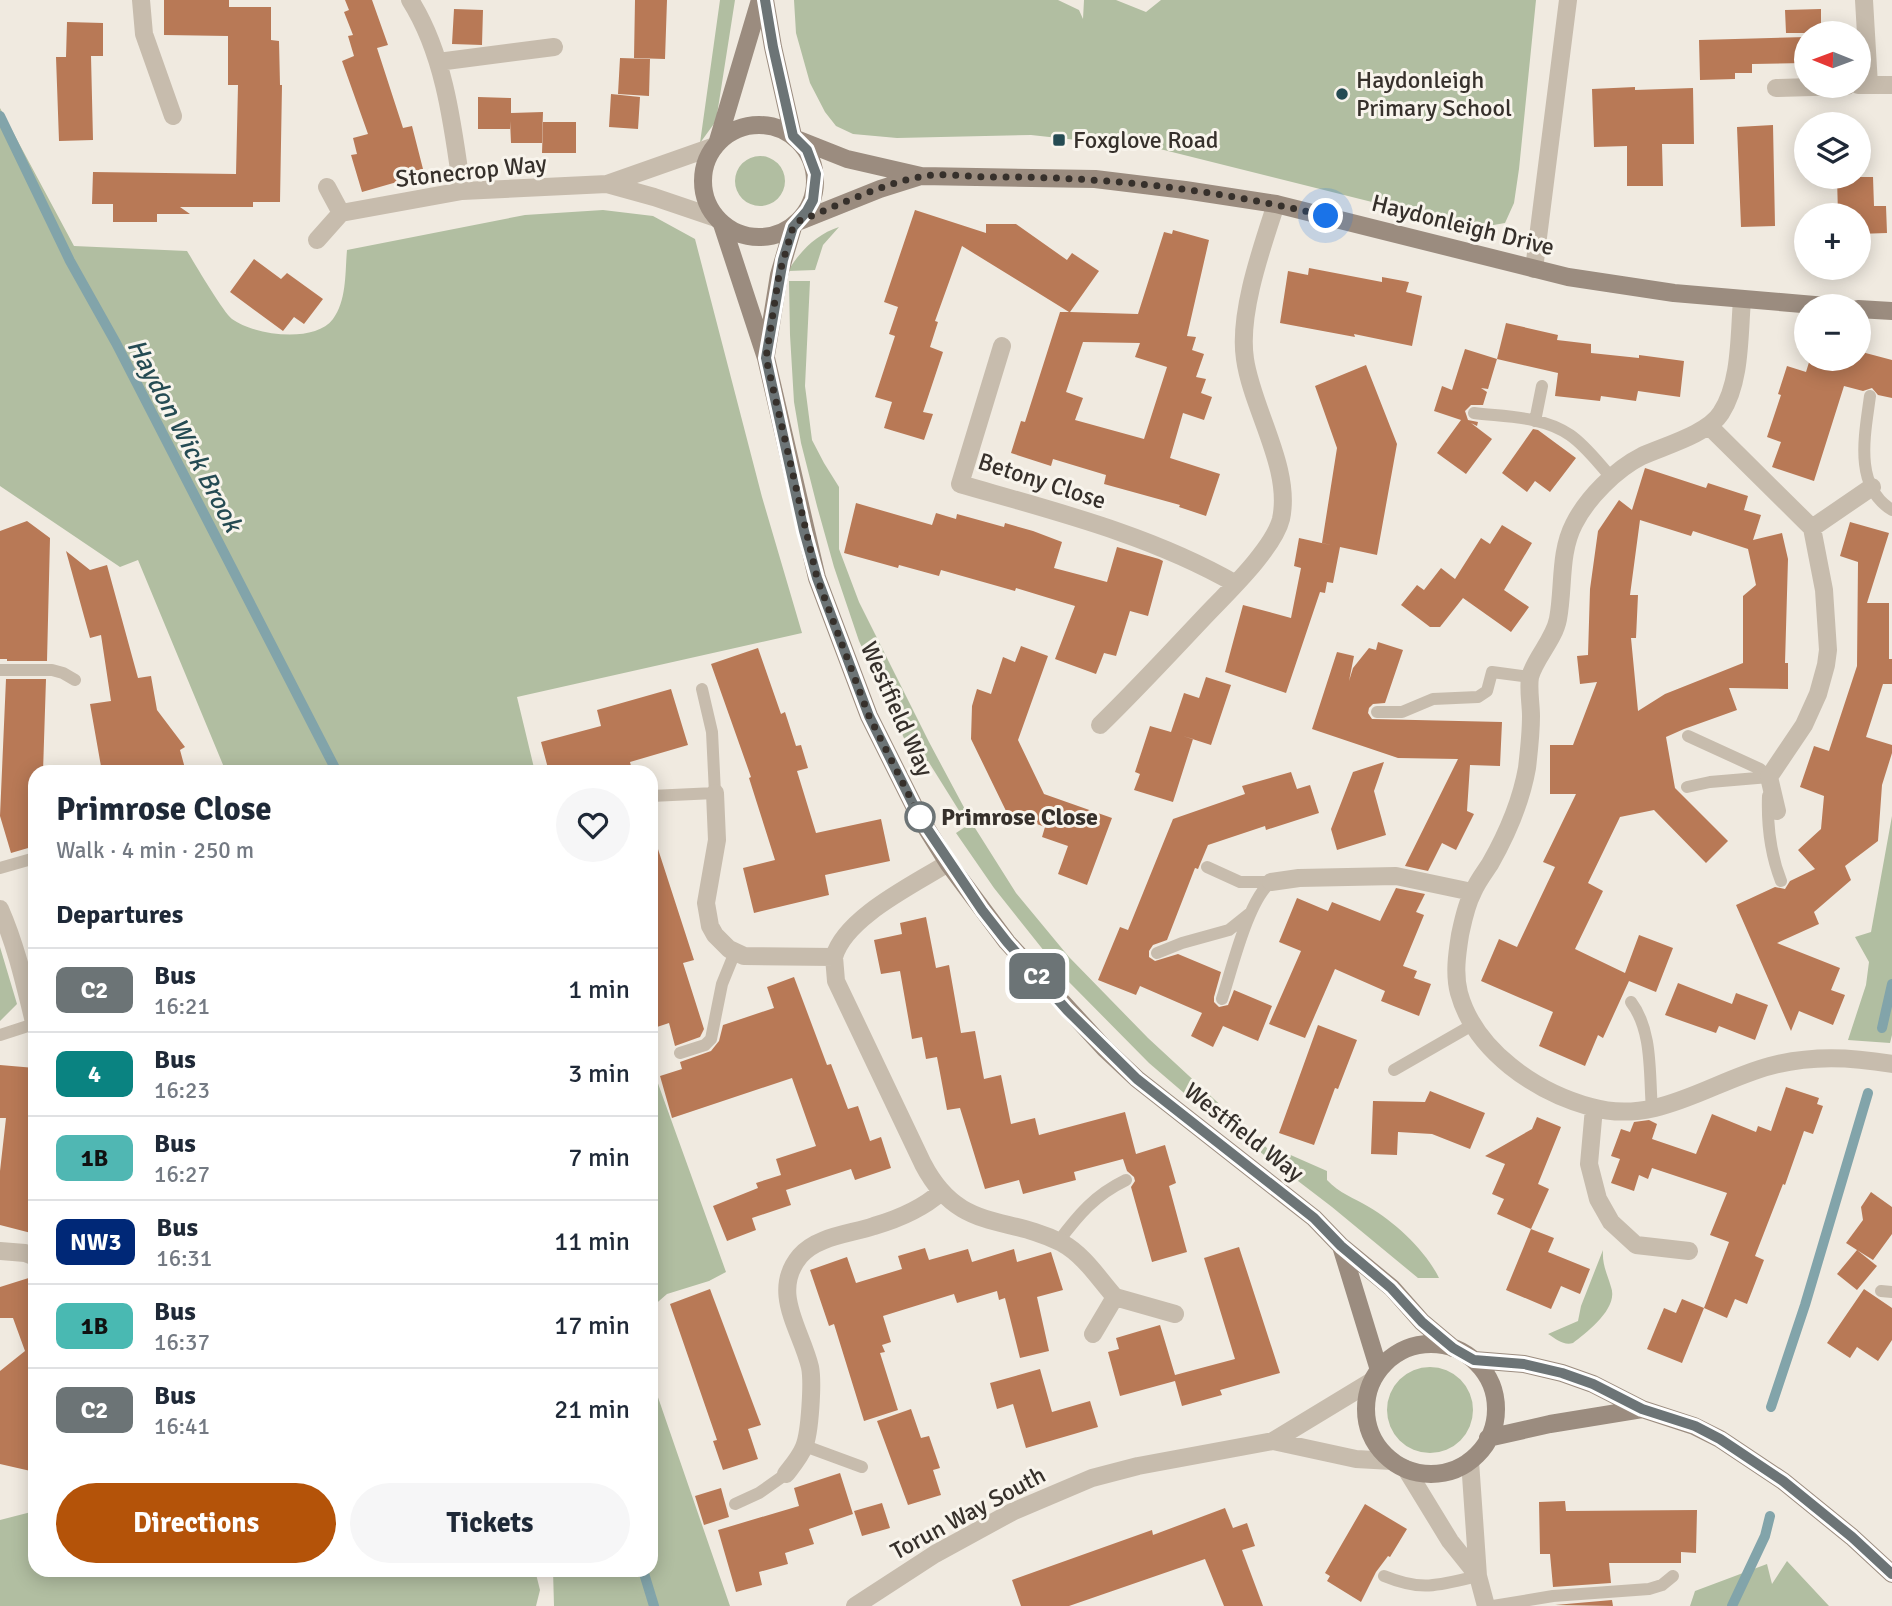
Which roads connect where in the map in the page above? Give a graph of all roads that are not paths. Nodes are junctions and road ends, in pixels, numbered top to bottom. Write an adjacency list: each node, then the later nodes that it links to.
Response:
1 (141, 0): 13 (street)
2 (410, 0): 8 (street)
3 (762, 0): 14 (main road, Westfield Way); 15 (main road, Westfield Way)
4 (1568, 0): 25 (street)
5 (1864, 0): 6 (street)
6 (1864, 21)
7 (554, 47): 8 (street)
8 (438, 62): 19 (street)
9 (1871, 85): 10 (street)
10 (1892, 85)
11 (1794, 87): 12 (street)
12 (1776, 88)
13 (173, 116)
14 (796, 138): 15 (main road); 16 (main road, Haydonleigh Drive); 23 (main road, Westfield Way)
15 (716, 145): 17 (street, Stonecrop Way); 22 (main road, Westfield Way)
16 (921, 176): 20 (main road, Haydonleigh Drive); 23 (main road, Haydonleigh Drive)
17 (607, 184): 19 (street, Stonecrop Way); 22 (street, Stonecrop Way)
18 (327, 187): 21 (street)
19 (462, 191): 21 (street, Stonecrop Way)
20 (1276, 204): 25 (main road, Haydonleigh Drive); 41 (street)
21 (341, 213): 24 (street)
22 (719, 221): 23 (main road); 31 (main road, Westfield Way)
23 (796, 224): 31 (main road, Westfield Way)
24 (317, 240)
25 (1534, 269): 26 (main road, Haydonleigh Drive)
26 (1742, 300): 27 (main road, Haydonleigh Drive); 36 (street)
27 (1794, 304)
28 (1871, 310): 29 (main road)
29 (1892, 311)
30 (1002, 346): 41 (street, Betony Close)
31 (766, 358): 55 (main road, Westfield Way)
32 (1542, 386): 35 (lane)
33 (1870, 396): 38 (lane)
34 (1474, 413): 35 (lane)
35 (1535, 421): 37 (lane)
36 (1709, 426): 37 (street); 40 (street)
37 (1612, 478): 43 (street)
38 (1872, 487): 39 (lane); 40 (street)
39 (1892, 510)
40 (1812, 528): 49 (street)
41 (1236, 584): 47 (street)
42 (0, 670): 44 (lane)
43 (1531, 677): 46 (lane); 60 (street)
44 (75, 680)
45 (702, 689): 51 (lane)
46 (1377, 712)
47 (1100, 725)
48 (1688, 736): 49 (lane)
49 (1769, 777): 50 (lane); 53 (street); 58 (lane)
50 (1687, 788)
51 (715, 793): 52 (lane); 63 (street)
52 (658, 796)
53 (1777, 811)
54 (28, 860): 57 (lane)
55 (948, 863): 65 (street); 80 (main road, Westfield Way)
56 (1207, 866): 59 (lane)
57 (0, 868)
58 (1782, 881)
59 (1271, 882): 60 (street); 62 (lane)
60 (1472, 892): 69 (street)
61 (0, 909): 66 (street)
62 (1252, 910): 64 (lane); 67 (lane)
63 (735, 952): 65 (street); 72 (lane)
64 (1157, 953)
65 (834, 957): 78 (street)
66 (28, 993)
67 (1222, 999)
68 (1631, 1002): 76 (lane)
69 (1474, 1024): 74 (lane); 75 (street)
70 (28, 1027): 71 (lane)
71 (0, 1035)
72 (680, 1053)
73 (1892, 1064): 76 (street)
74 (1394, 1070)
75 (1594, 1108): 76 (street); 82 (street)
76 (1652, 1109)
77 (1126, 1180): 79 (lane)
78 (941, 1192): 79 (street); 93 (street)
79 (1058, 1242): 84 (street)
80 (1341, 1246): 87 (main road, Westfield Way); 89 (main road)
81 (0, 1251): 83 (street)
82 (1689, 1251)
83 (28, 1254)
84 (1115, 1297): 85 (street); 86 (street)
85 (1175, 1314)
86 (1093, 1334)
87 (1453, 1348): 88 (main road, Westfield Way); 89 (main road, Westfield Way)
88 (1474, 1360): 90 (main road, Westfield Way); 91 (main road, Westfield Way)
89 (1375, 1376): 92 (street, Torun Way South); 95 (main road)
90 (1642, 1409): 91 (main road, Westfield Way); 99 (main road, Westfield Way)
91 (1488, 1438): 94 (main road, Westfield Way)
92 (1273, 1441): 95 (street, Torun Way South); 103 (street, Torun Way South)
93 (805, 1446): 96 (lane); 97 (street)
94 (1470, 1461): 95 (main road); 101 (street)
95 (1399, 1465): 101 (street)
96 (862, 1467)
97 (786, 1474): 98 (lane)
98 (735, 1504)
99 (1892, 1574)
100 (1384, 1576): 101 (lane)
101 (1478, 1576): 104 (street)
102 (1673, 1576): 105 (lane)
103 (855, 1606)
104 (1486, 1606)
105 (1493, 1606)

